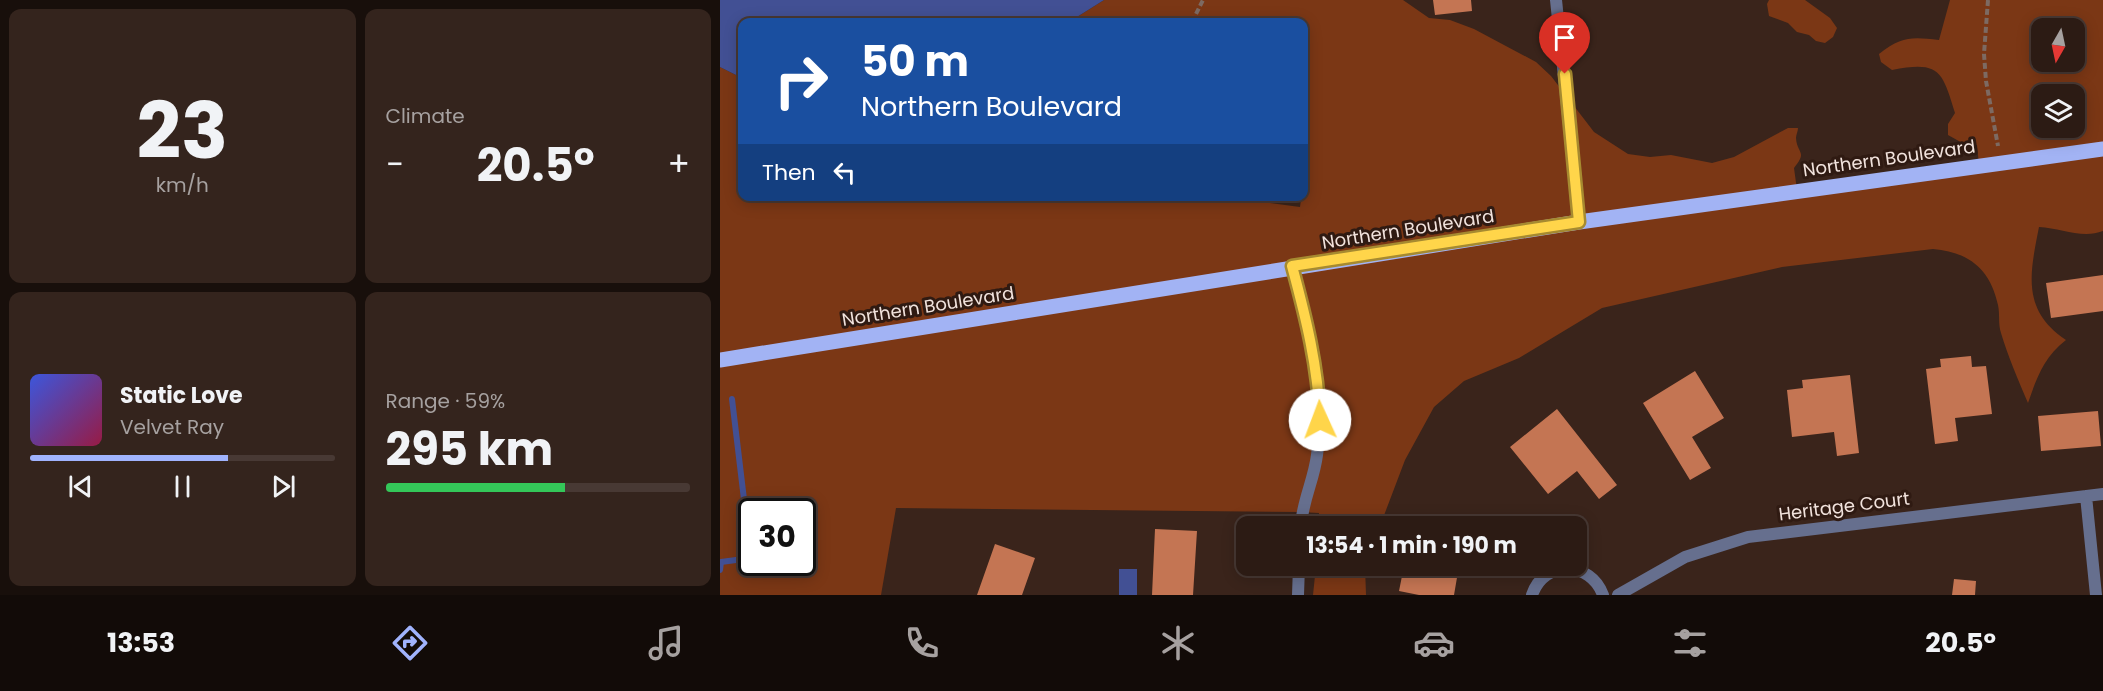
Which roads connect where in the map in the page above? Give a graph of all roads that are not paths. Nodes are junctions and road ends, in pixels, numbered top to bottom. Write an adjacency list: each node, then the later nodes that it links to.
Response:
1 (1556, 0): 3 (street)
2 (2103, 149): 3 (main road, Northern Boulevard)
3 (1579, 222): 4 (main road, Northern Boulevard)
4 (1292, 266): 5 (main road, Northern Boulevard); 8 (street)
5 (720, 360)
6 (2103, 494): 7 (street, Heritage Court)
7 (2086, 496): 13 (street, Heritage Court); 14 (street)
8 (1301, 516)
9 (1299, 576): 10 (street)
10 (1298, 595)
11 (1532, 595): 12 (street)
12 (1603, 595)
13 (1618, 595)
14 (2096, 595)

